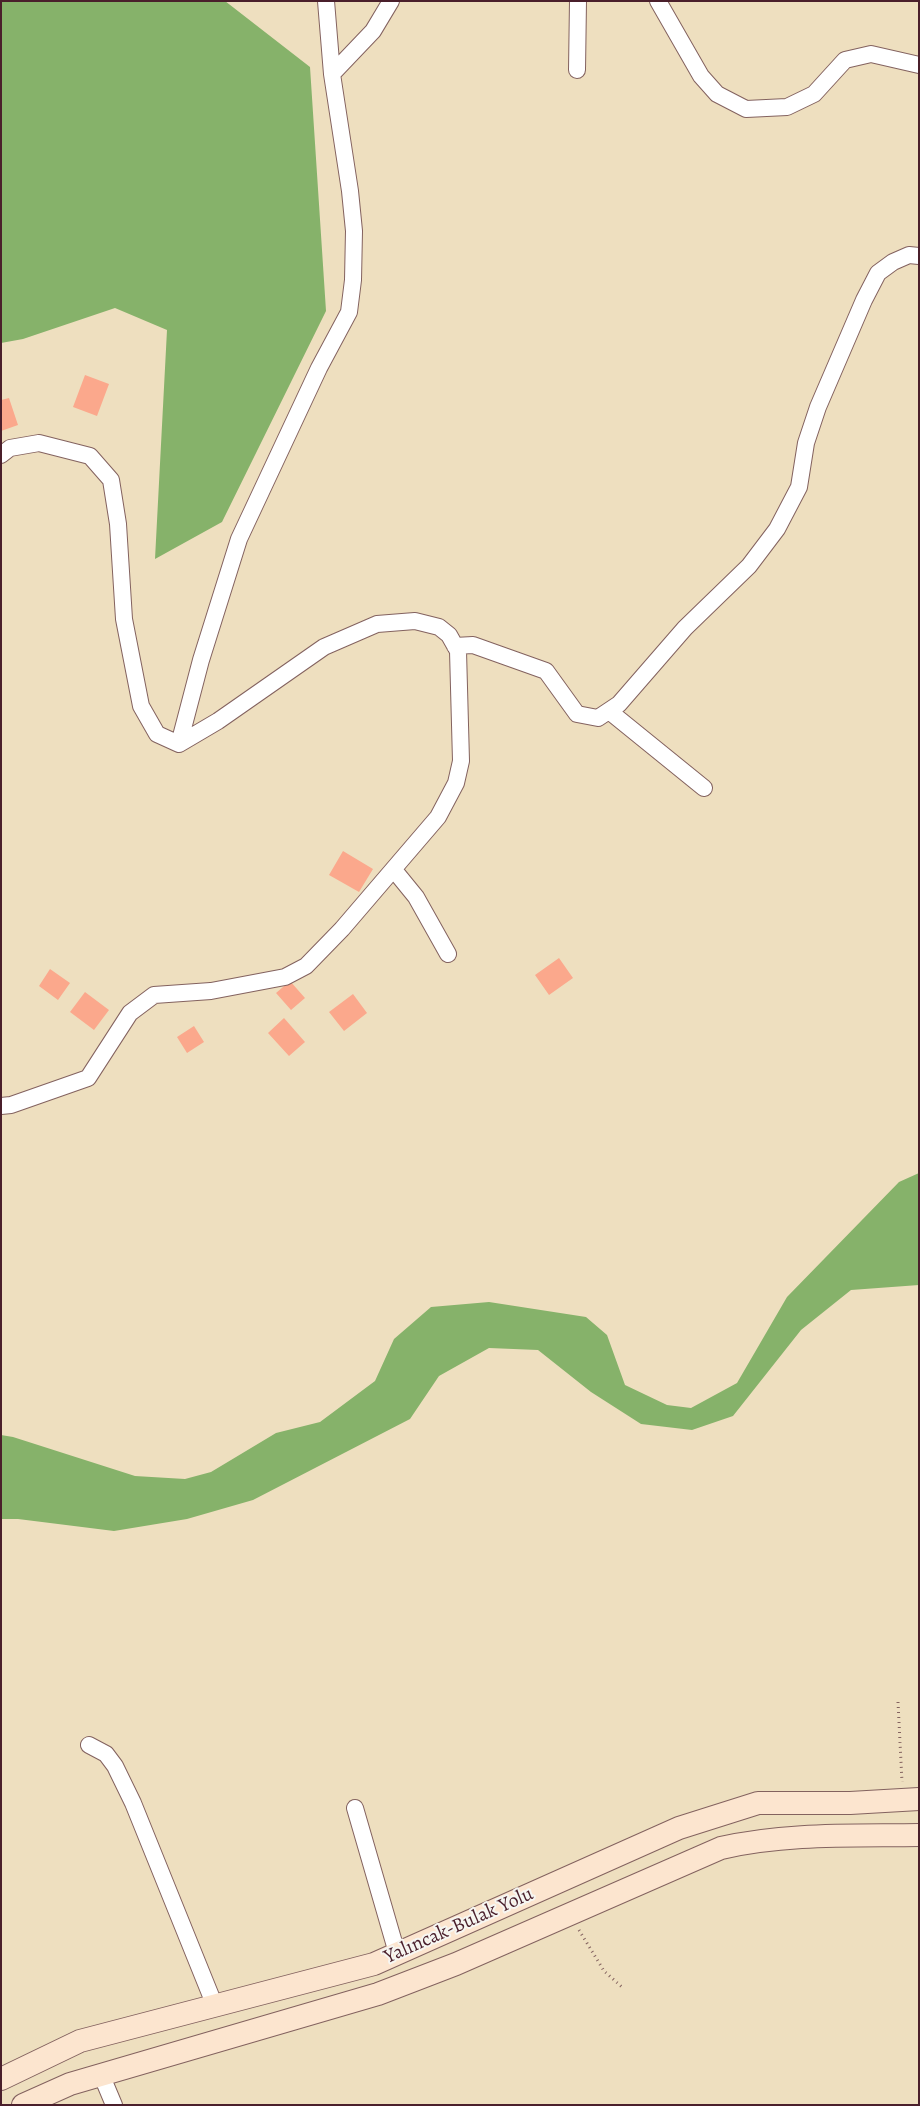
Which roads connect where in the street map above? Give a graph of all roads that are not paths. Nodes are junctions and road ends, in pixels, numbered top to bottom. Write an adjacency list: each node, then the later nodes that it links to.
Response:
1 (326, 1): 7 (street)
2 (391, 1): 7 (street)
3 (578, 1): 6 (street)
4 (658, 1): 5 (street)
5 (919, 65)
6 (576, 70)
7 (332, 74): 12 (street)
8 (919, 256): 11 (street)
9 (1, 455): 12 (street)
10 (455, 646): 11 (street); 12 (street); 14 (street)
11 (610, 711): 13 (street)
12 (179, 744)
13 (704, 788)
14 (394, 870): 15 (street); 16 (street)
15 (448, 954)
16 (1, 1106)
17 (89, 1745): 22 (street)
18 (911, 1799): 21 (main road, Yalıncak-Bulak Yolu)
19 (355, 1808): 21 (street)
20 (919, 1835): 23 (main road, Yalıncak-Bulak Yolu)
21 (397, 1953): 22 (main road, Yalıncak-Bulak Yolu)
22 (215, 2006): 24 (main road, Yalıncak-Bulak Yolu)
23 (101, 2074): 25 (main road, Yalıncak-Bulak Yolu); 26 (street)
24 (1, 2079)
25 (23, 2105)
26 (114, 2105)

